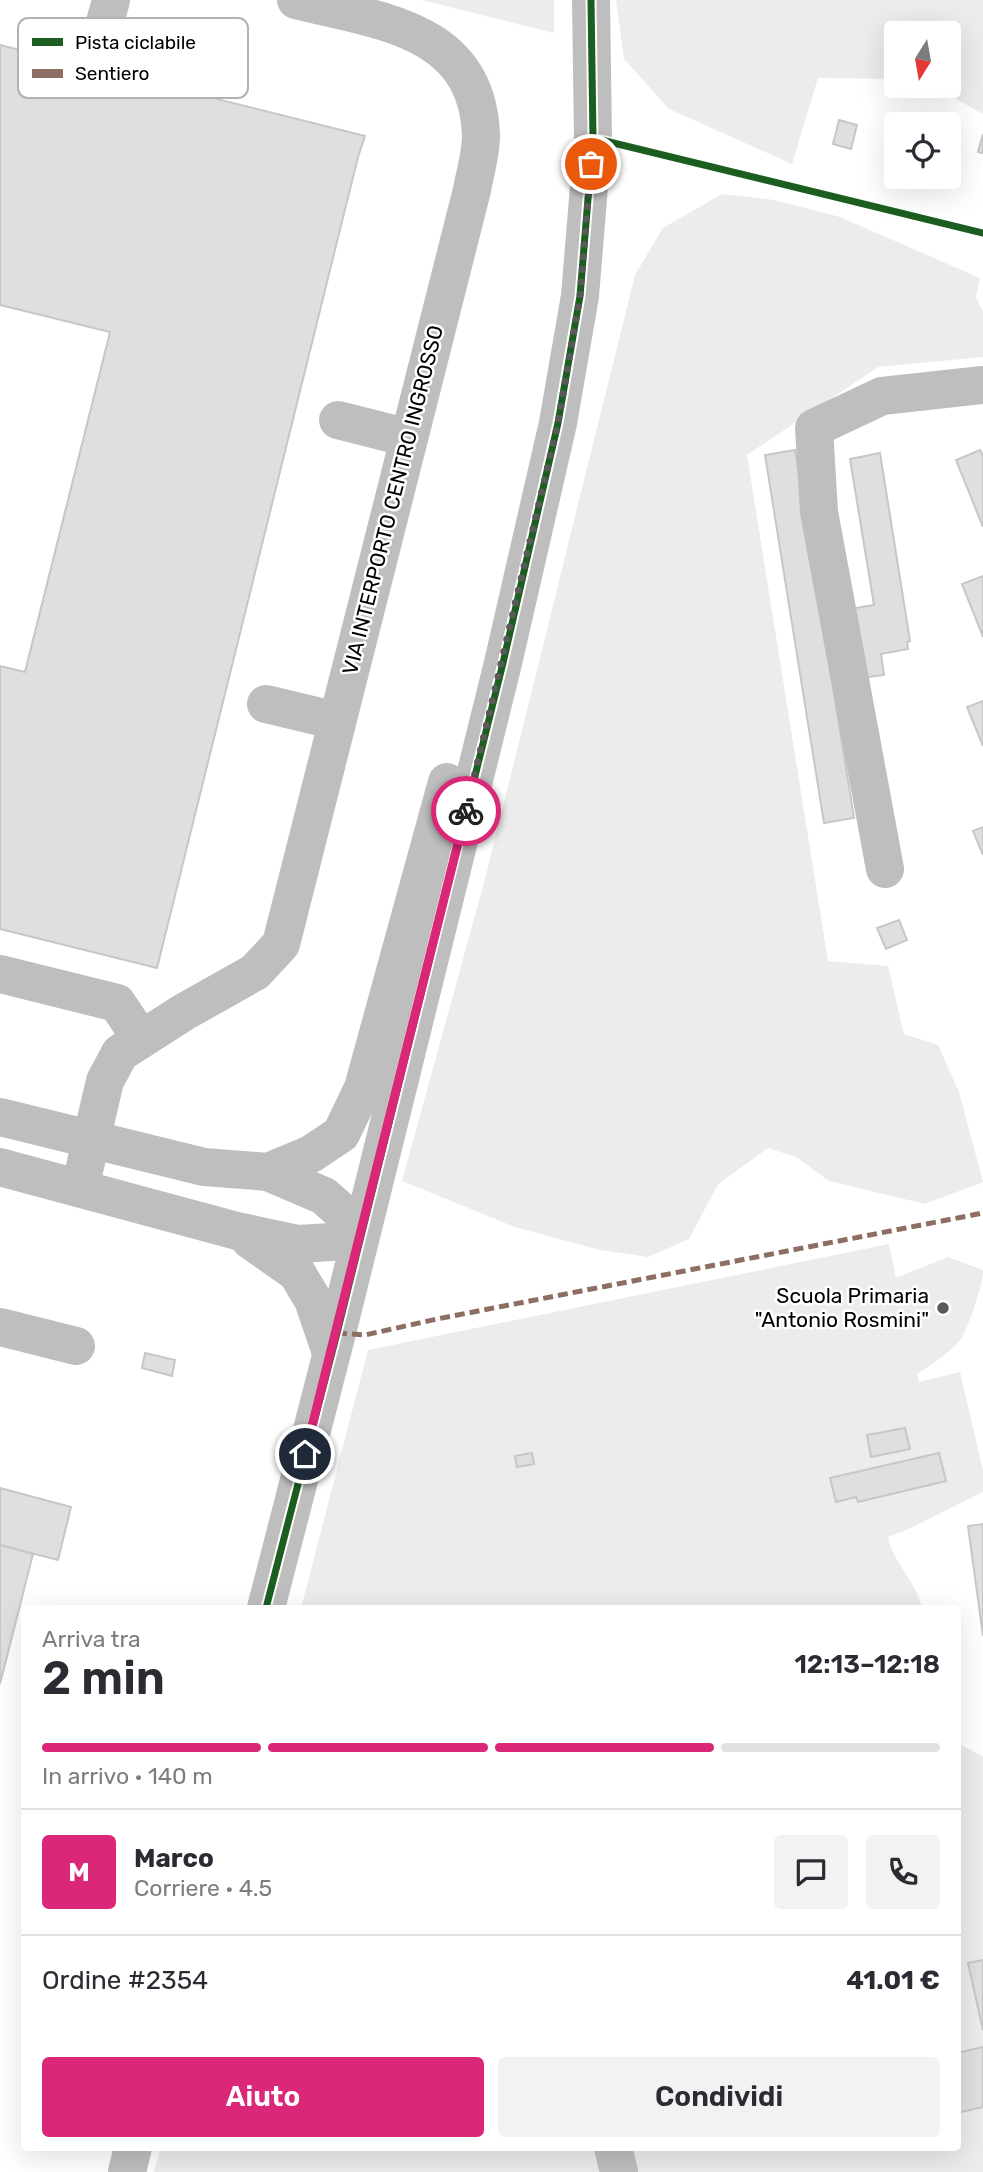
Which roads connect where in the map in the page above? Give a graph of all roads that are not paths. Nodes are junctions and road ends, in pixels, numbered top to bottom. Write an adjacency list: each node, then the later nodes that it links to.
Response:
1 (296, 0): 5 (street, VIA INTERPORTO CENTRO INGROSSO)
2 (591, 0): 6 (street)
3 (983, 385): 9 (street)
4 (338, 420): 5 (street)
5 (409, 438): 8 (street, VIA INTERPORTO CENTRO INGROSSO)
6 (503, 663): 15 (street); 17 (street)
7 (265, 704): 8 (street)
8 (337, 721): 11 (street, VIA INTERPORTO CENTRO INGROSSO)
9 (885, 869)
10 (0, 974): 11 (street)
11 (141, 1039): 13 (street, VIA INTERPORTO CENTRO INGROSSO)
12 (0, 1117): 13 (street)
13 (91, 1139): 15 (street); 16 (street, VIA INTERPORTO CENTRO INGROSSO)
14 (0, 1167): 16 (street)
15 (268, 1172): 17 (street)
16 (80, 1188): 18 (street)
17 (362, 1230): 18 (street); 21 (street)
18 (237, 1231): 21 (street)
19 (0, 1327): 20 (street)
20 (76, 1346)
21 (331, 1353): 22 (street)
22 (267, 1605)
23 (132, 2151): 25 (street)
24 (614, 2151): 26 (street)
25 (127, 2172)
26 (619, 2172)

